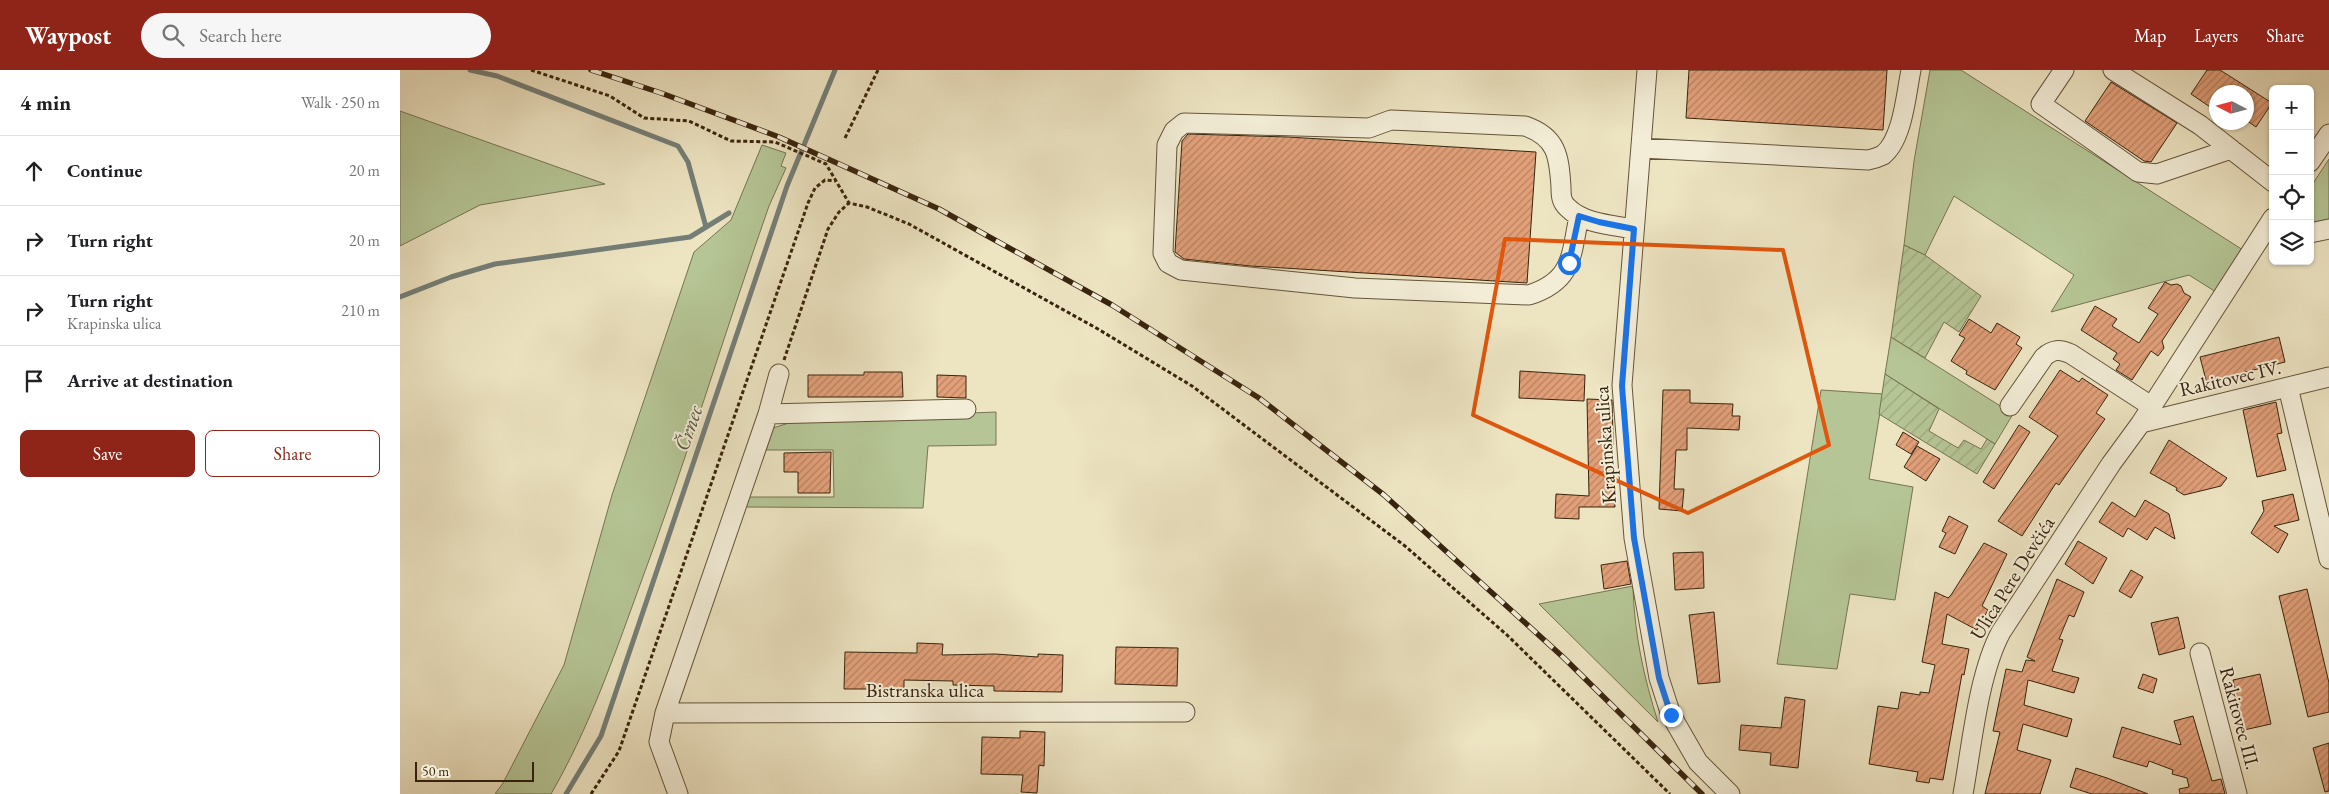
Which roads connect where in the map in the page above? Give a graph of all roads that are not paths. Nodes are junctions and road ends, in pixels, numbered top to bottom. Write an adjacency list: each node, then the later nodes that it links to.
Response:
1 (1647, 70): 6 (street, Krapinska ulica)
2 (1911, 70): 6 (street)
3 (2064, 70): 7 (street)
4 (2113, 70): 7 (street)
5 (2329, 134): 8 (street)
6 (1641, 148): 12 (street, Krapinska ulica)
7 (2231, 149): 9 (street)
8 (2314, 156)
9 (2269, 179)
10 (1579, 216): 10 (street); 12 (street)
11 (2272, 220): 15 (street, Ulica Pere Devčića)
12 (1634, 229): 29 (street, Krapinska ulica)
13 (2329, 229): 14 (street)
14 (2314, 232)
15 (2267, 235): 20 (street, Ulica Pere Devčića)
16 (779, 374): 22 (street)
17 (2329, 377): 18 (street, Rakitovec IV.)
18 (2288, 387): 23 (street, Rakitovec IV.); 24 (street)
19 (2010, 406): 20 (street)
20 (2150, 406): 23 (street, Ulica Pere Devčića)
21 (966, 409): 22 (street)
22 (768, 414): 26 (street)
23 (2141, 423): 30 (street, Ulica Pere Devčića)
24 (2329, 559)
25 (2200, 654): 31 (street, Rakitovec III.)
26 (665, 712): 27 (street, Bistranska ulica); 28 (street)
27 (1185, 712)
28 (678, 794)
29 (1730, 794)
30 (1963, 794)
31 (2237, 794)

